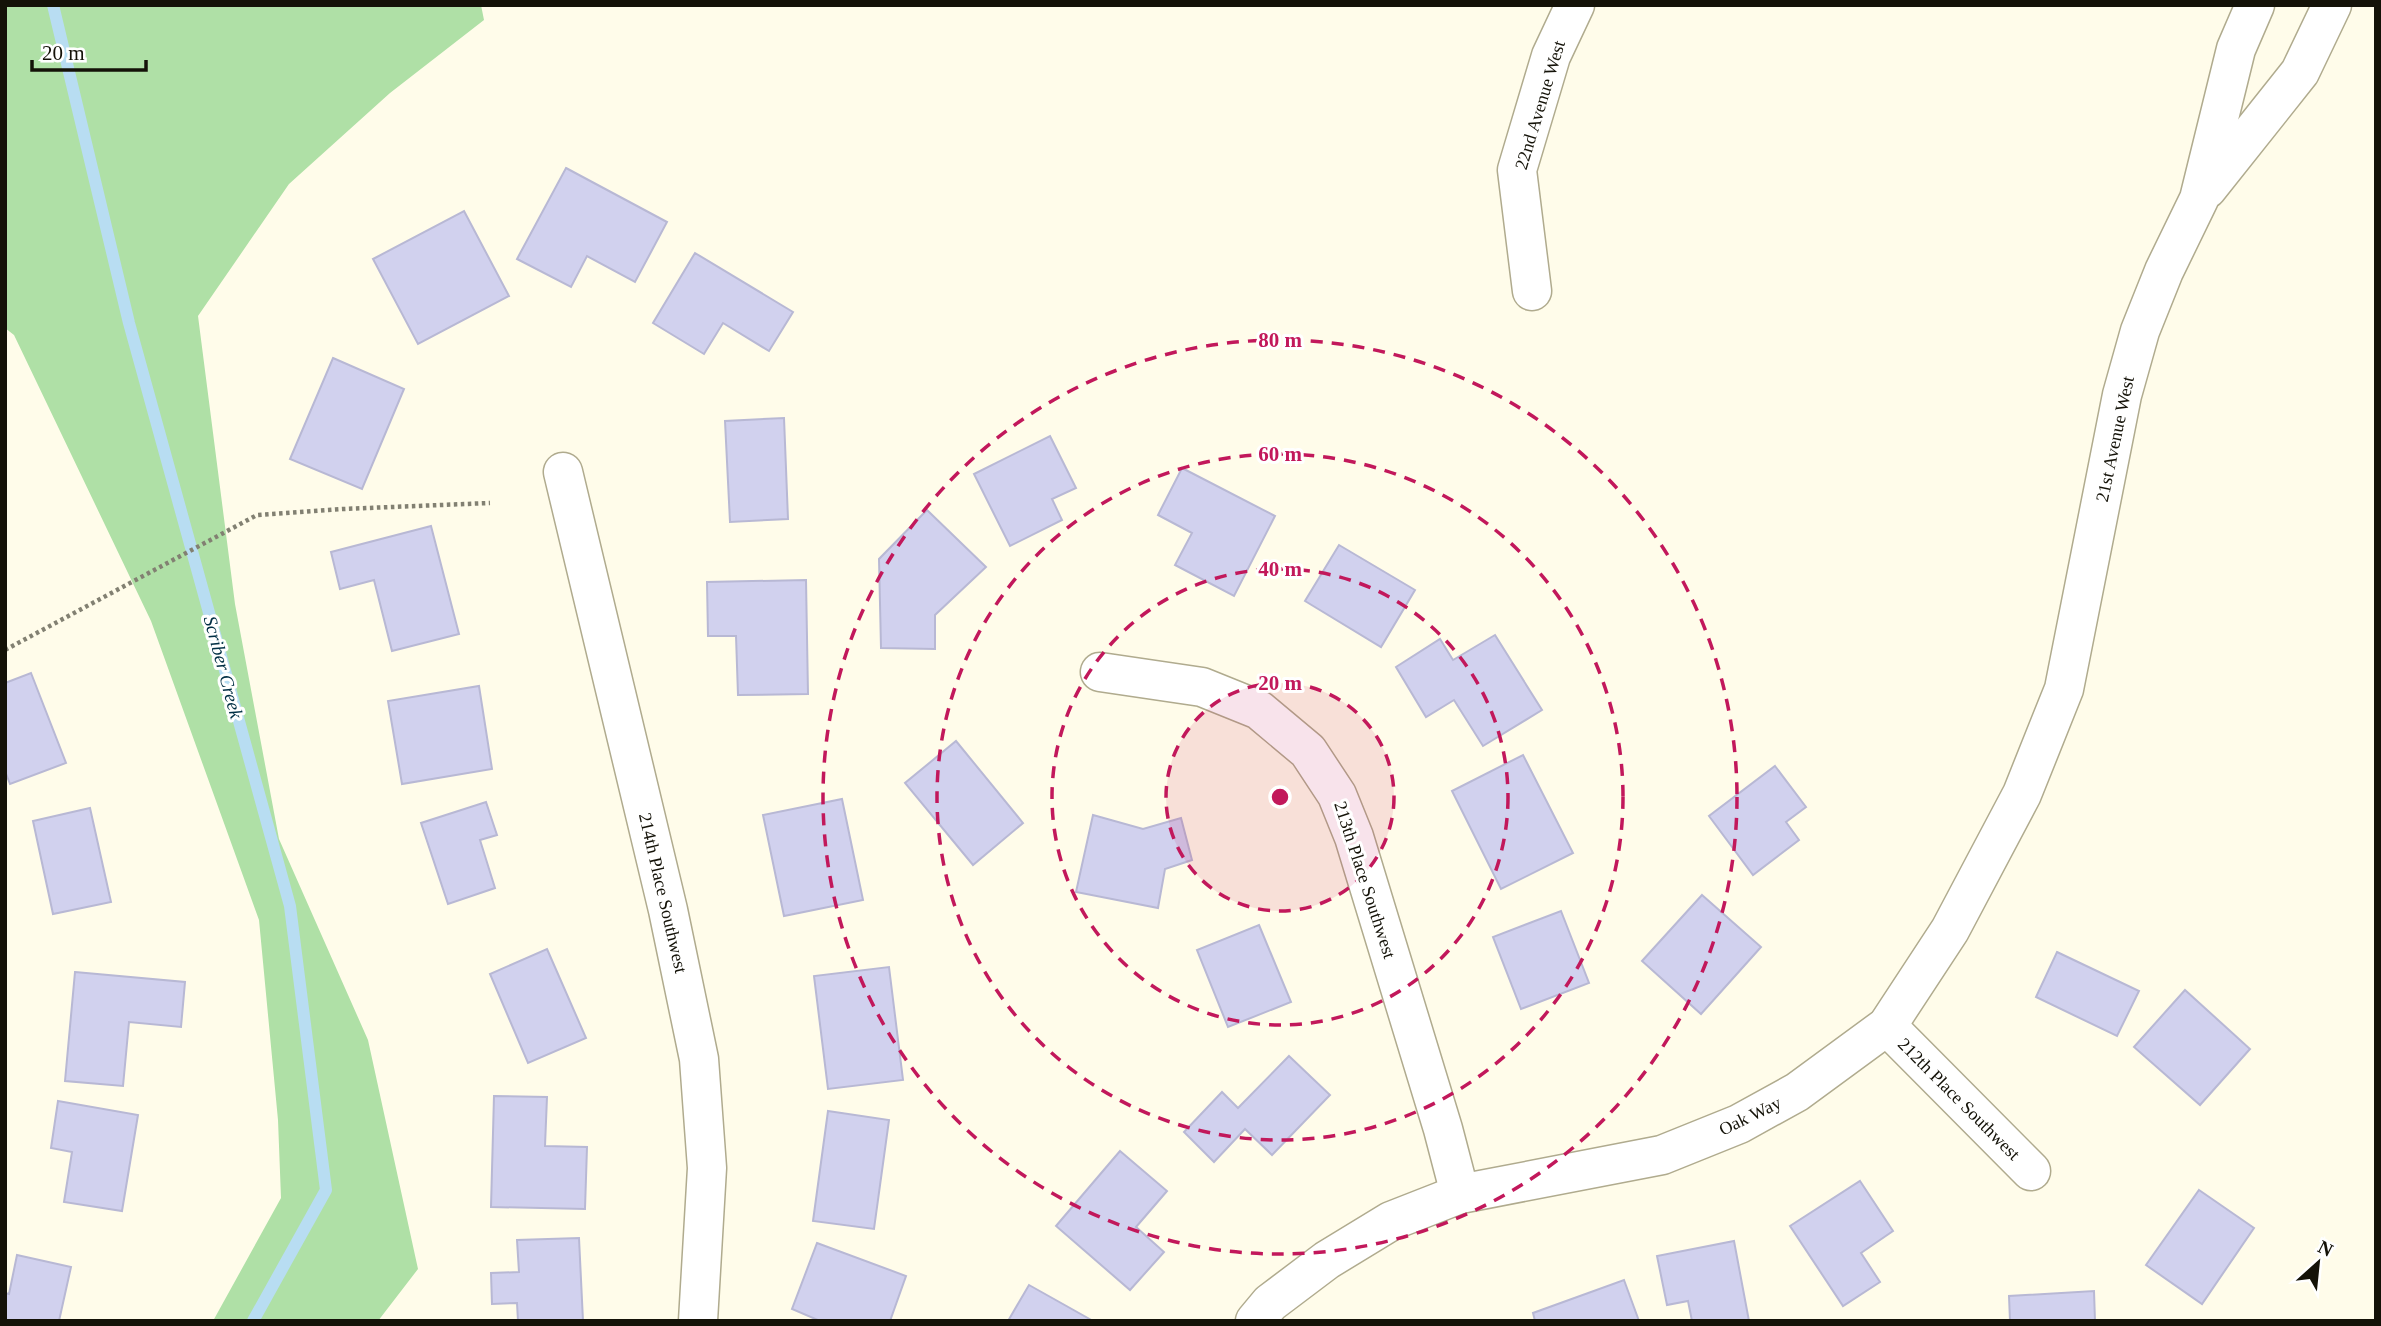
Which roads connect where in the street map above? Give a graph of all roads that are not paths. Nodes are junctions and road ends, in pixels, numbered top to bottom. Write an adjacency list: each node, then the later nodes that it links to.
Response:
1 (1575, 5): 5 (street, 22nd Avenue West)
2 (2255, 5): 4 (street, 21st Avenue West)
3 (2332, 5): 4 (street, 21st Avenue West)
4 (2199, 199): 8 (street, 21st Avenue West)
5 (1532, 291)
6 (563, 472): 12 (street, 214th Place Southwest)
7 (1100, 672): 11 (street, 213th Place Southwest)
8 (2064, 689): 9 (street, Oak Way)
9 (1888, 1026): 10 (street, 212th Place Southwest); 11 (street, Oak Way)
10 (2031, 1171)
11 (1460, 1194): 13 (street, Oak Way)
12 (698, 1321)
13 (1255, 1321)

